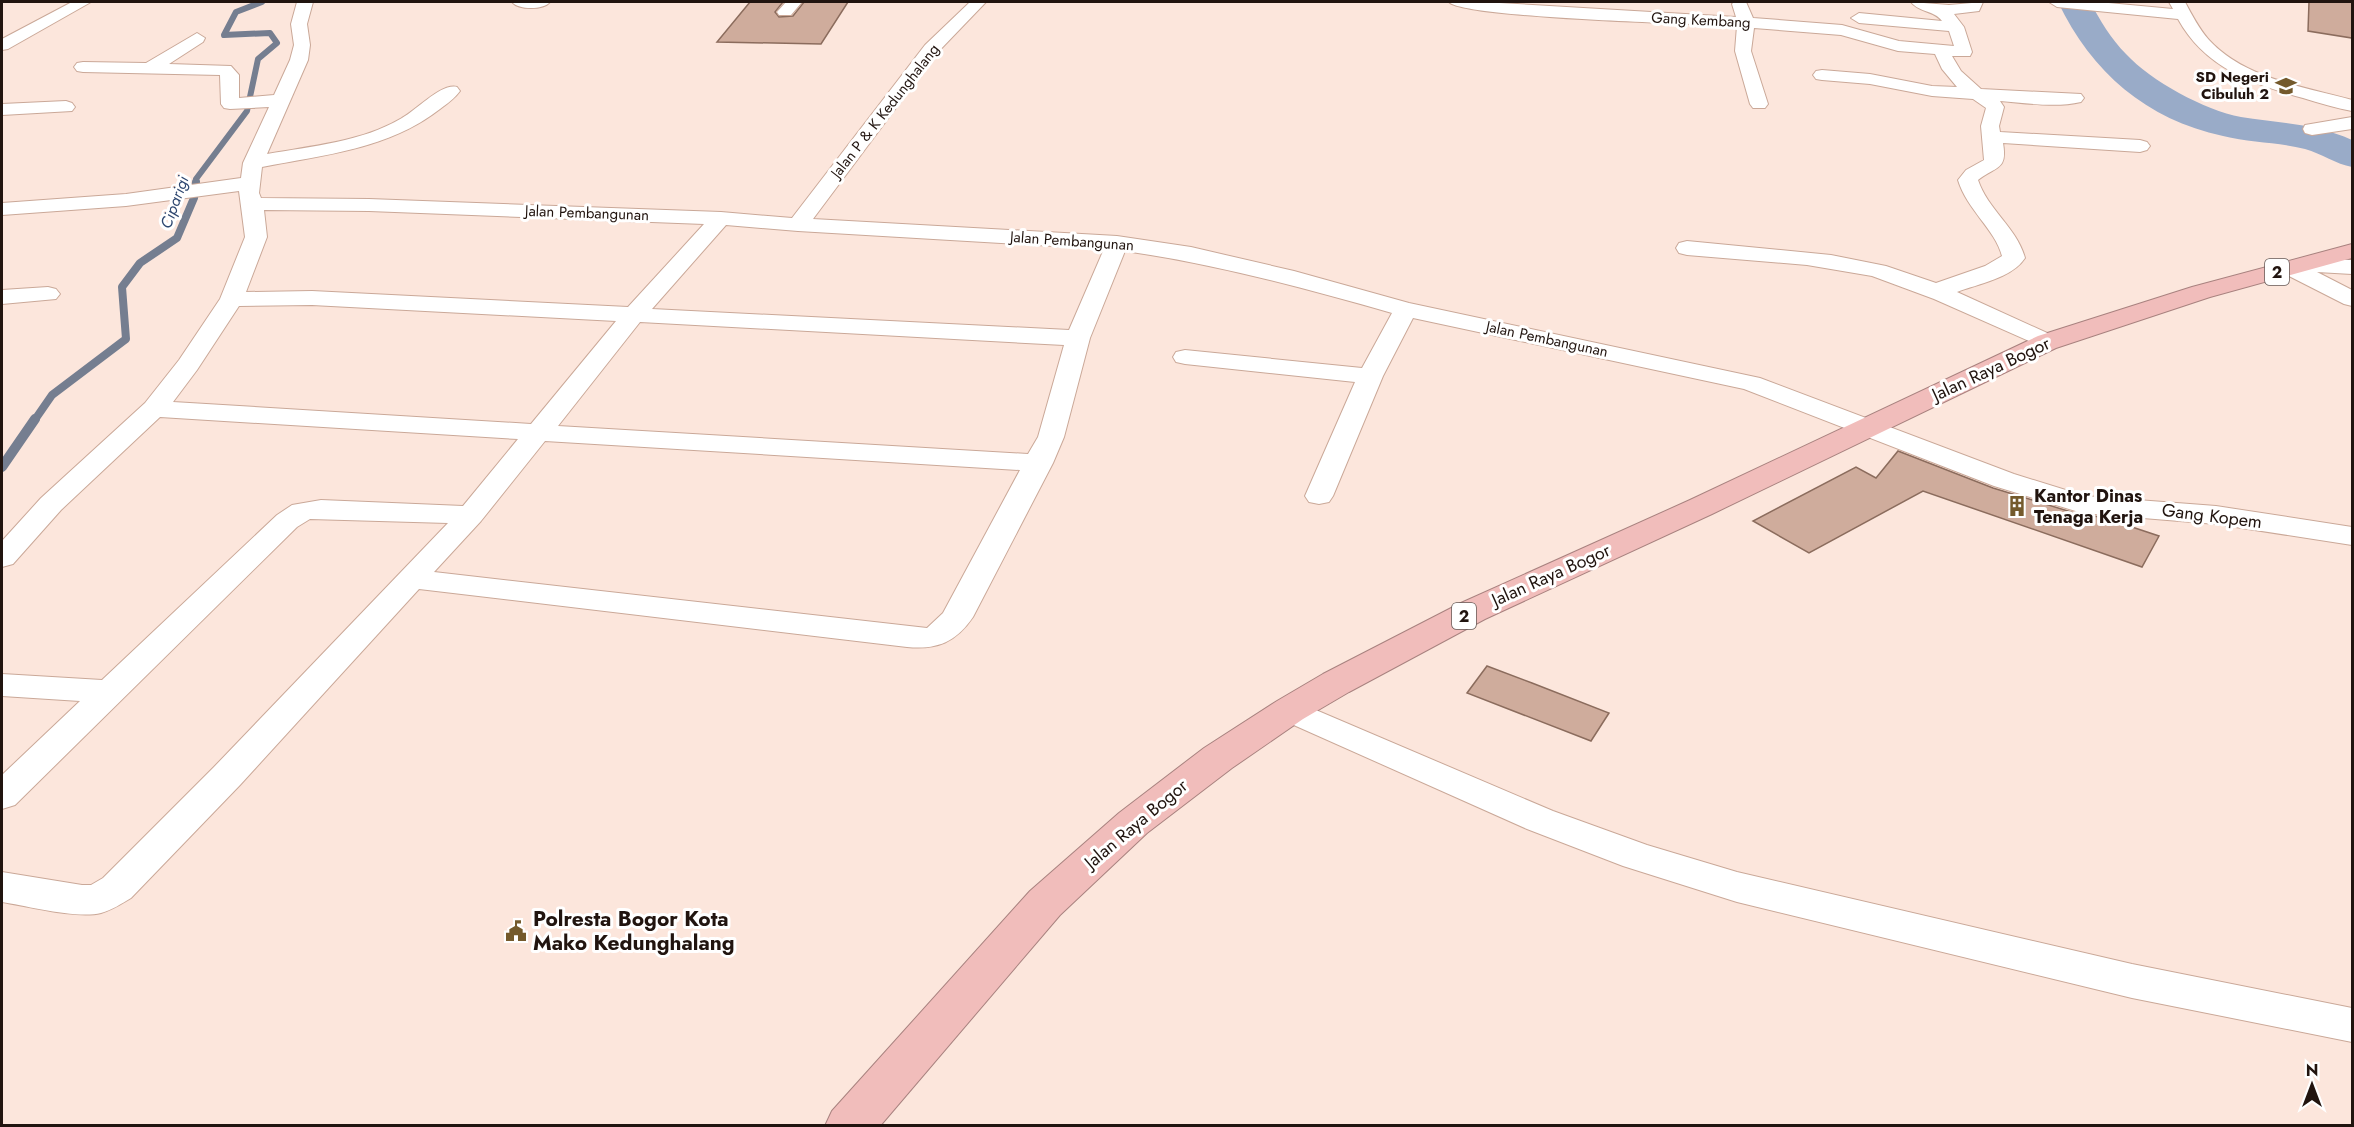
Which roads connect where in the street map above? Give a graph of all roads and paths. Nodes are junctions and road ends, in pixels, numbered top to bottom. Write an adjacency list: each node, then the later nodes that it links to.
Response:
1 (83, 2): 17 (street)
2 (305, 2): 25 (street)
3 (520, 2): 4 (street)
4 (542, 2)
5 (978, 2): 37 (street, Jalan P & K Kedunghalang)
6 (1458, 2): 14 (street, Gang Kembang)
7 (1739, 2): 14 (street)
8 (1919, 2): 12 (street)
9 (1975, 2): 12 (street)
10 (2058, 2): 11 (street)
11 (2180, 8): 27 (street)
12 (1941, 9): 15 (street)
13 (1859, 18): 15 (street)
14 (1746, 22): 18 (street, Gang Kembang); 26 (street)
15 (1956, 27): 18 (street, Gang Kembang)
16 (197, 38): 20 (street)
17 (2, 45)
18 (1942, 51): 23 (street)
19 (83, 67): 20 (street)
20 (152, 67): 25 (street)
21 (1822, 75): 23 (street)
22 (451, 91): 34 (street)
23 (1976, 93): 24 (street); 32 (street)
24 (2075, 98)
25 (277, 100): 34 (street)
26 (1759, 105)
27 (2352, 106)
28 (66, 107): 29 (street)
29 (2, 110)
30 (2352, 123): 31 (street)
31 (2312, 129)
32 (1990, 137): 33 (street); 43 (street)
33 (2139, 146)
34 (252, 183): 35 (street); 36 (street, Jalan Pembangunan); 46 (street)
35 (2, 209)
36 (721, 218): 37 (street, Jalan Pembangunan); 49 (street)
37 (798, 225): 38 (street, Jalan Pembangunan)
38 (1117, 243): 48 (street, Jalan Pembangunan); 50 (street)
39 (1687, 248): 43 (street)
40 (2352, 251): 41 (highway, Jalan Raya Bogor / 2)
41 (2297, 267): 42 (street); 47 (street); 51 (highway, Jalan Raya Bogor / 2)
42 (2352, 267)
43 (1940, 292): 51 (street)
44 (48, 294): 45 (street)
45 (2, 297)
46 (232, 299): 49 (street); 54 (street)
47 (2352, 299)
48 (1406, 309): 53 (street); 55 (street, Jalan Pembangunan)
49 (633, 316): 50 (street); 56 (street)
50 (1078, 338): 57 (street)
51 (2047, 342): 55 (highway, Jalan Raya Bogor / 2)
52 (1185, 357): 53 (street)
53 (1370, 376): 58 (street)
54 (154, 409): 56 (street); 61 (street)
55 (1868, 428): 60 (street, Gang Kopem); 65 (highway, Jalan Raya Bogor / 2)
56 (539, 433): 57 (street); 59 (street)
57 (1039, 463): 62 (street)
58 (1319, 495)
59 (471, 515): 62 (street); 64 (street)
60 (2352, 537)
61 (2, 558)
62 (412, 579): 67 (street)
63 (2, 685): 64 (street)
64 (111, 692): 66 (street)
65 (1290, 710): 68 (street); 69 (highway, Jalan Raya Bogor / 2)
66 (2, 796)
67 (2, 887)
68 (2352, 1025)
69 (849, 1125)

